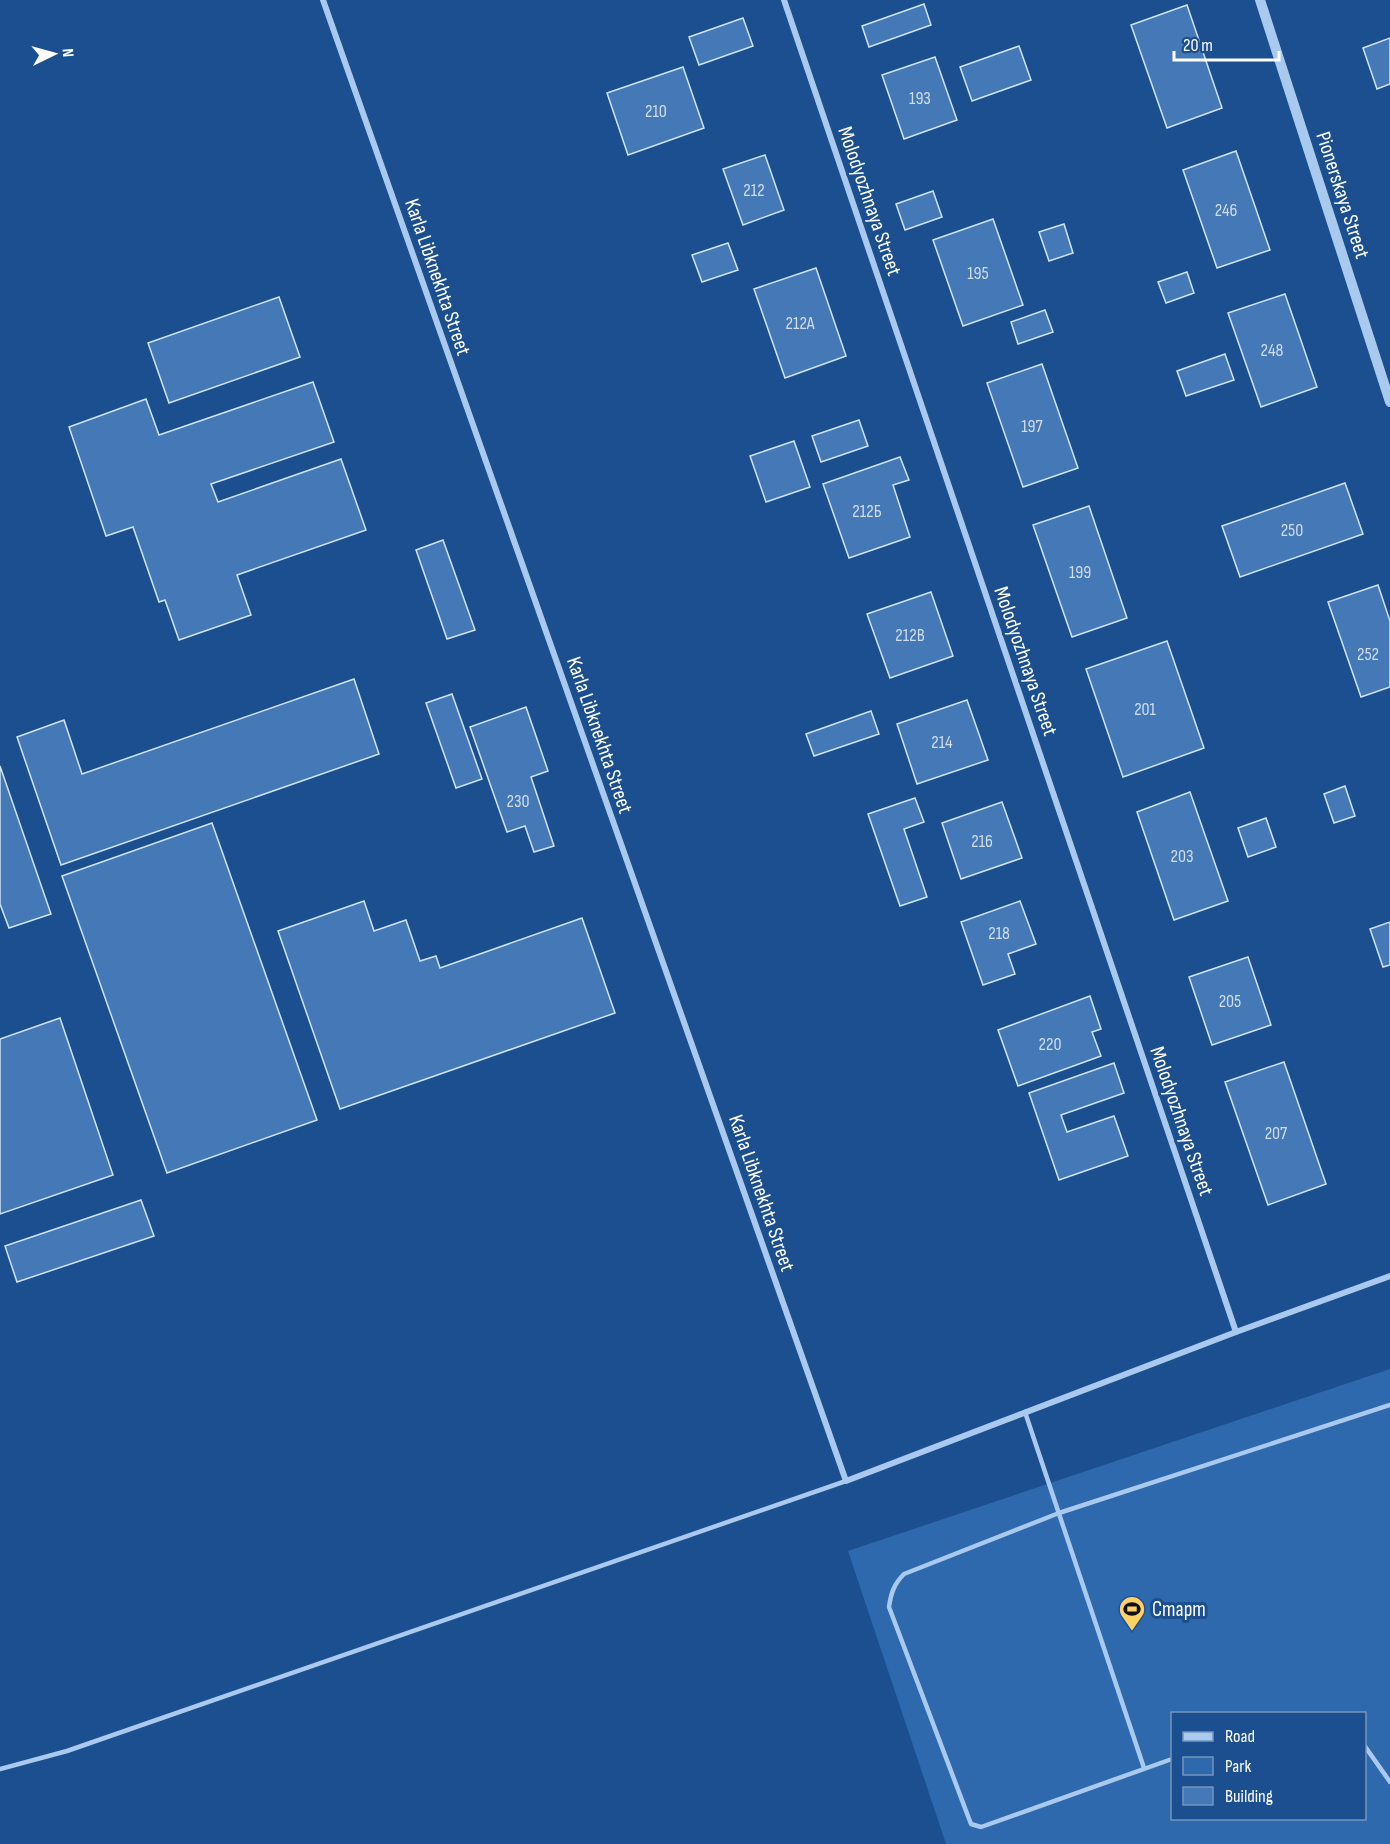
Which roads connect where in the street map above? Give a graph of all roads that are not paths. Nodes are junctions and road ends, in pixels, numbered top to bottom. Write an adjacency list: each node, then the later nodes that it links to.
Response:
1 (323, 0): 9 (street, Karla Libknekhta Street)
2 (784, 0): 6 (street, Molodyozhnaya Street)
3 (1260, 0): 4 (street, Pionerskaya Street)
4 (1390, 402)
5 (1390, 1276): 6 (street)
6 (1236, 1332): 8 (street)
7 (1390, 1405): 10 (lane)
8 (1025, 1412): 9 (street); 10 (lane)
9 (846, 1481): 14 (lane)
10 (1059, 1513): 13 (lane); 13 (lane)
11 (1366, 1746): 15 (lane)
12 (1171, 1760): 13 (lane)
13 (1144, 1768)
14 (0, 1769)
15 (1390, 1782)

